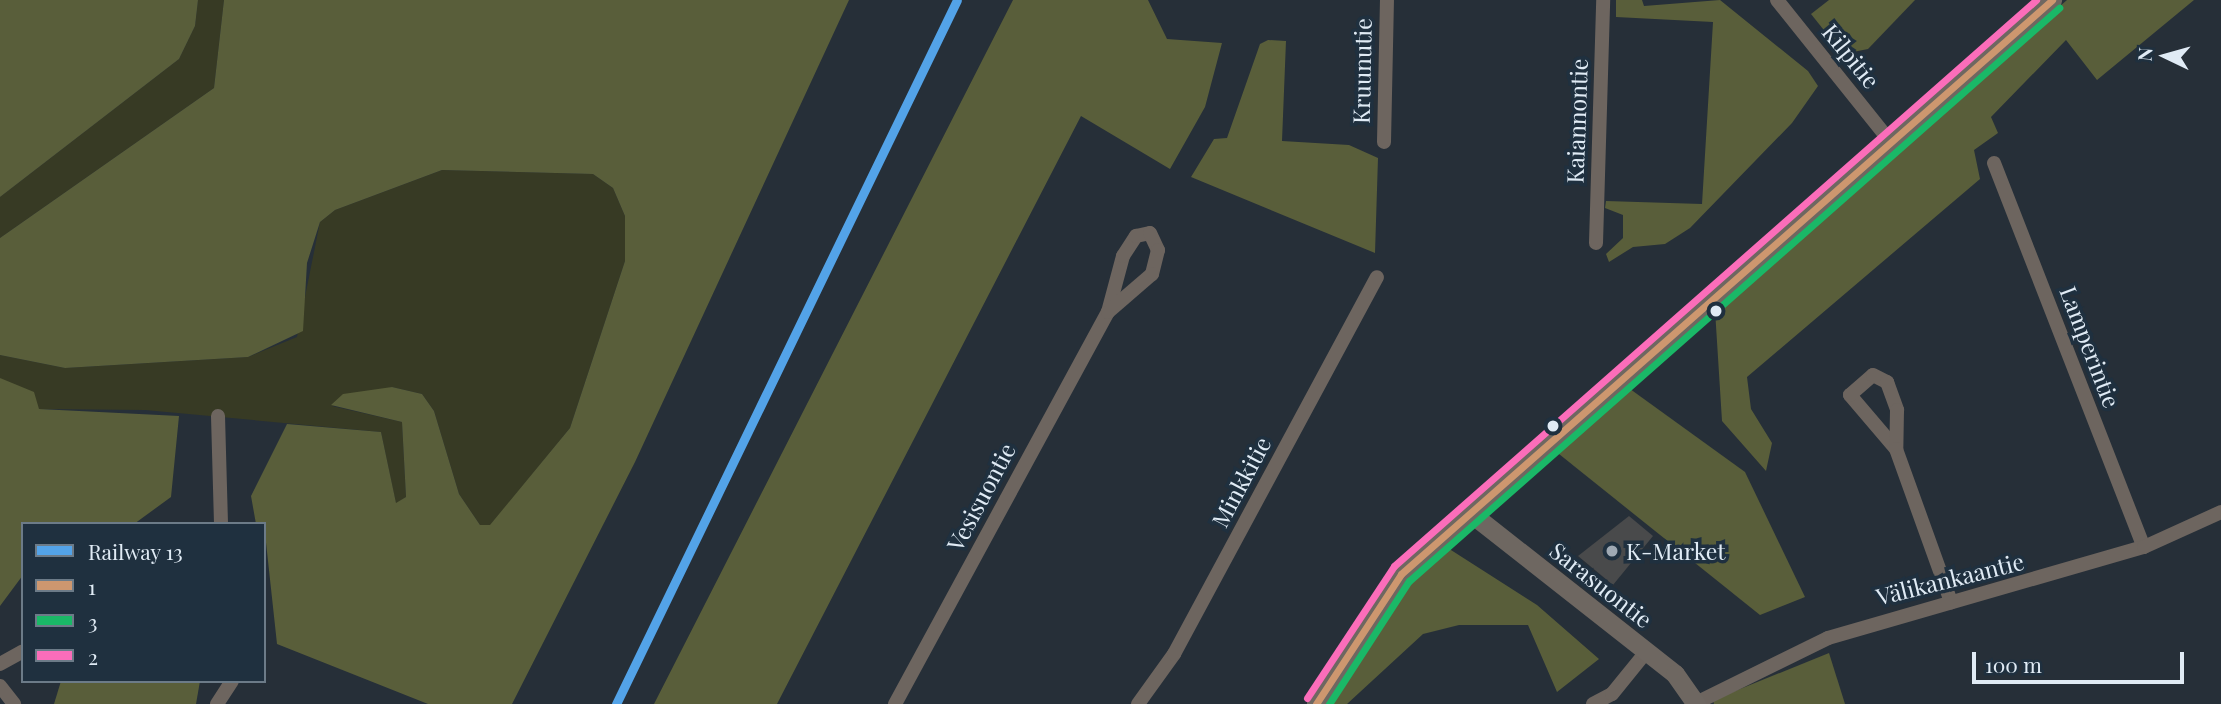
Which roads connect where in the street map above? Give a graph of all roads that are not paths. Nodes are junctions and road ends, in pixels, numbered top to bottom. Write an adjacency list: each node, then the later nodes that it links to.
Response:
1 (1387, 0): 6 (street, Kruunutie)
2 (1603, 0): 8 (street, Kaiannontie)
3 (1777, 0): 5 (street, Kilpitie)
4 (2052, 0): 5 (main road)
5 (1890, 141): 13 (main road)
6 (1384, 142)
7 (1994, 163): 16 (street, Lamperintie)
8 (1596, 243)
9 (1377, 277): 26 (street, Minkkitie)
10 (1108, 313): 10 (street, Vesisuontie); 25 (street, Vesisuontie)
11 (218, 416): 15 (street)
12 (1896, 449): 12 (street); 17 (street)
13 (1468, 511): 19 (main road, Sarasuontie); 27 (main road)
14 (2221, 512): 16 (street, Välikankaantie)
15 (221, 522)
16 (2144, 547): 17 (street, Välikankaantie)
17 (1951, 602): 29 (street, Välikankaantie)
18 (21, 652): 20 (street)
19 (1646, 652): 28 (street); 29 (main road, Sarasuontie)
20 (0, 664)
21 (231, 683): 24 (street)
22 (0, 686): 23 (street)
23 (13, 704)
24 (217, 704)
25 (895, 704)
26 (1138, 704)
27 (1316, 704)
28 (1593, 704)
29 (1696, 704)

